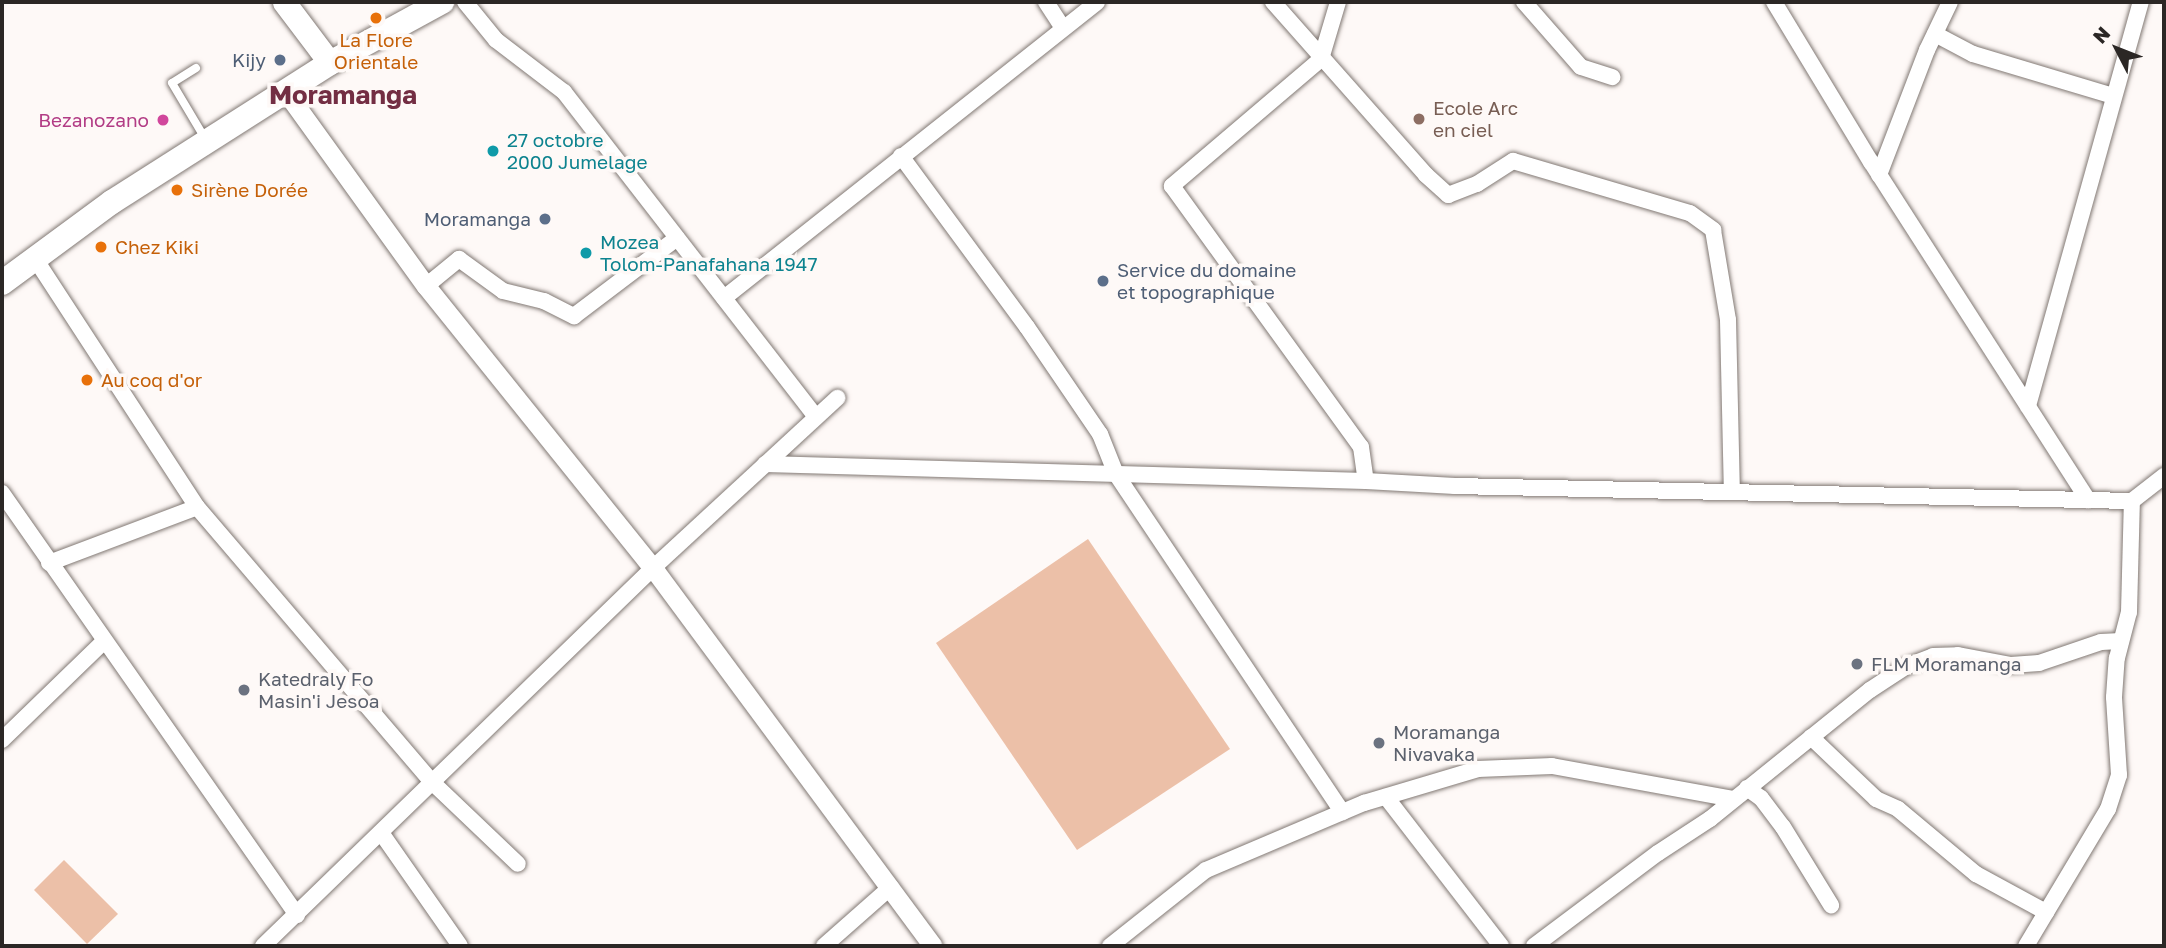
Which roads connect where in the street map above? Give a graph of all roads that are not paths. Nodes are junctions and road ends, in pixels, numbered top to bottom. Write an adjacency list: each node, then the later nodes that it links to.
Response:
1 (284, 2): 15 (main road)
2 (443, 2): 15 (main road)
3 (465, 2): 23 (street)
4 (1046, 2): 12 (street)
5 (1097, 2): 12 (street)
6 (1273, 2): 14 (street)
7 (1338, 2): 14 (street)
8 (1524, 2): 17 (street)
9 (1774, 2): 22 (street)
10 (1950, 2): 13 (street)
11 (2141, 2): 19 (street)
12 (1063, 28): 21 (street)
13 (1935, 34): 19 (street); 22 (street)
14 (1321, 59): 34 (street); 35 (street)
15 (330, 63): 18 (main road)
16 (196, 68): 20 (lane)
17 (1612, 77)
18 (286, 92): 20 (main road); 26 (street)
19 (2113, 96): 29 (street)
20 (208, 142): 24 (main road)
21 (901, 156): 27 (street); 32 (street)
22 (1880, 175): 29 (street)
23 (677, 238): 26 (street); 27 (street)
24 (34, 257): 25 (main road); 39 (street)
25 (2, 283)
26 (426, 286): 41 (street)
27 (724, 298): 30 (street)
28 (836, 398): 30 (street)
29 (2028, 406): 37 (street)
30 (816, 417): 31 (street)
31 (765, 464): 32 (street); 41 (street)
32 (1115, 474): 34 (street); 50 (street)
33 (2164, 476): 38 (street)
34 (1366, 481): 35 (street)
35 (1732, 492): 37 (street)
36 (2, 493): 40 (street)
37 (2088, 500): 38 (street)
38 (2133, 501): 43 (street)
39 (197, 507): 40 (street); 46 (street)
40 (49, 563): 42 (street)
41 (653, 568): 46 (street); 53 (street)
42 (104, 640): 45 (street); 56 (street)
43 (2121, 641): 44 (street); 55 (street)
44 (1811, 737): 47 (street); 55 (street)
45 (2, 740)
46 (433, 783): 51 (street); 52 (street)
47 (1747, 788): 49 (street); 54 (street)
48 (1387, 797): 49 (street); 50 (street); 62 (street)
49 (1734, 799): 63 (street)
50 (1342, 812): 61 (street)
51 (382, 834): 56 (street); 58 (street)
52 (518, 864)
53 (891, 887): 59 (street); 60 (street)
54 (1831, 905)
55 (2046, 912): 64 (street)
56 (298, 915): 57 (street)
57 (262, 946)
58 (460, 946)
59 (824, 946)
60 (933, 946)
61 (1110, 946)
62 (1502, 946)
63 (1534, 946)
64 (2026, 946)

